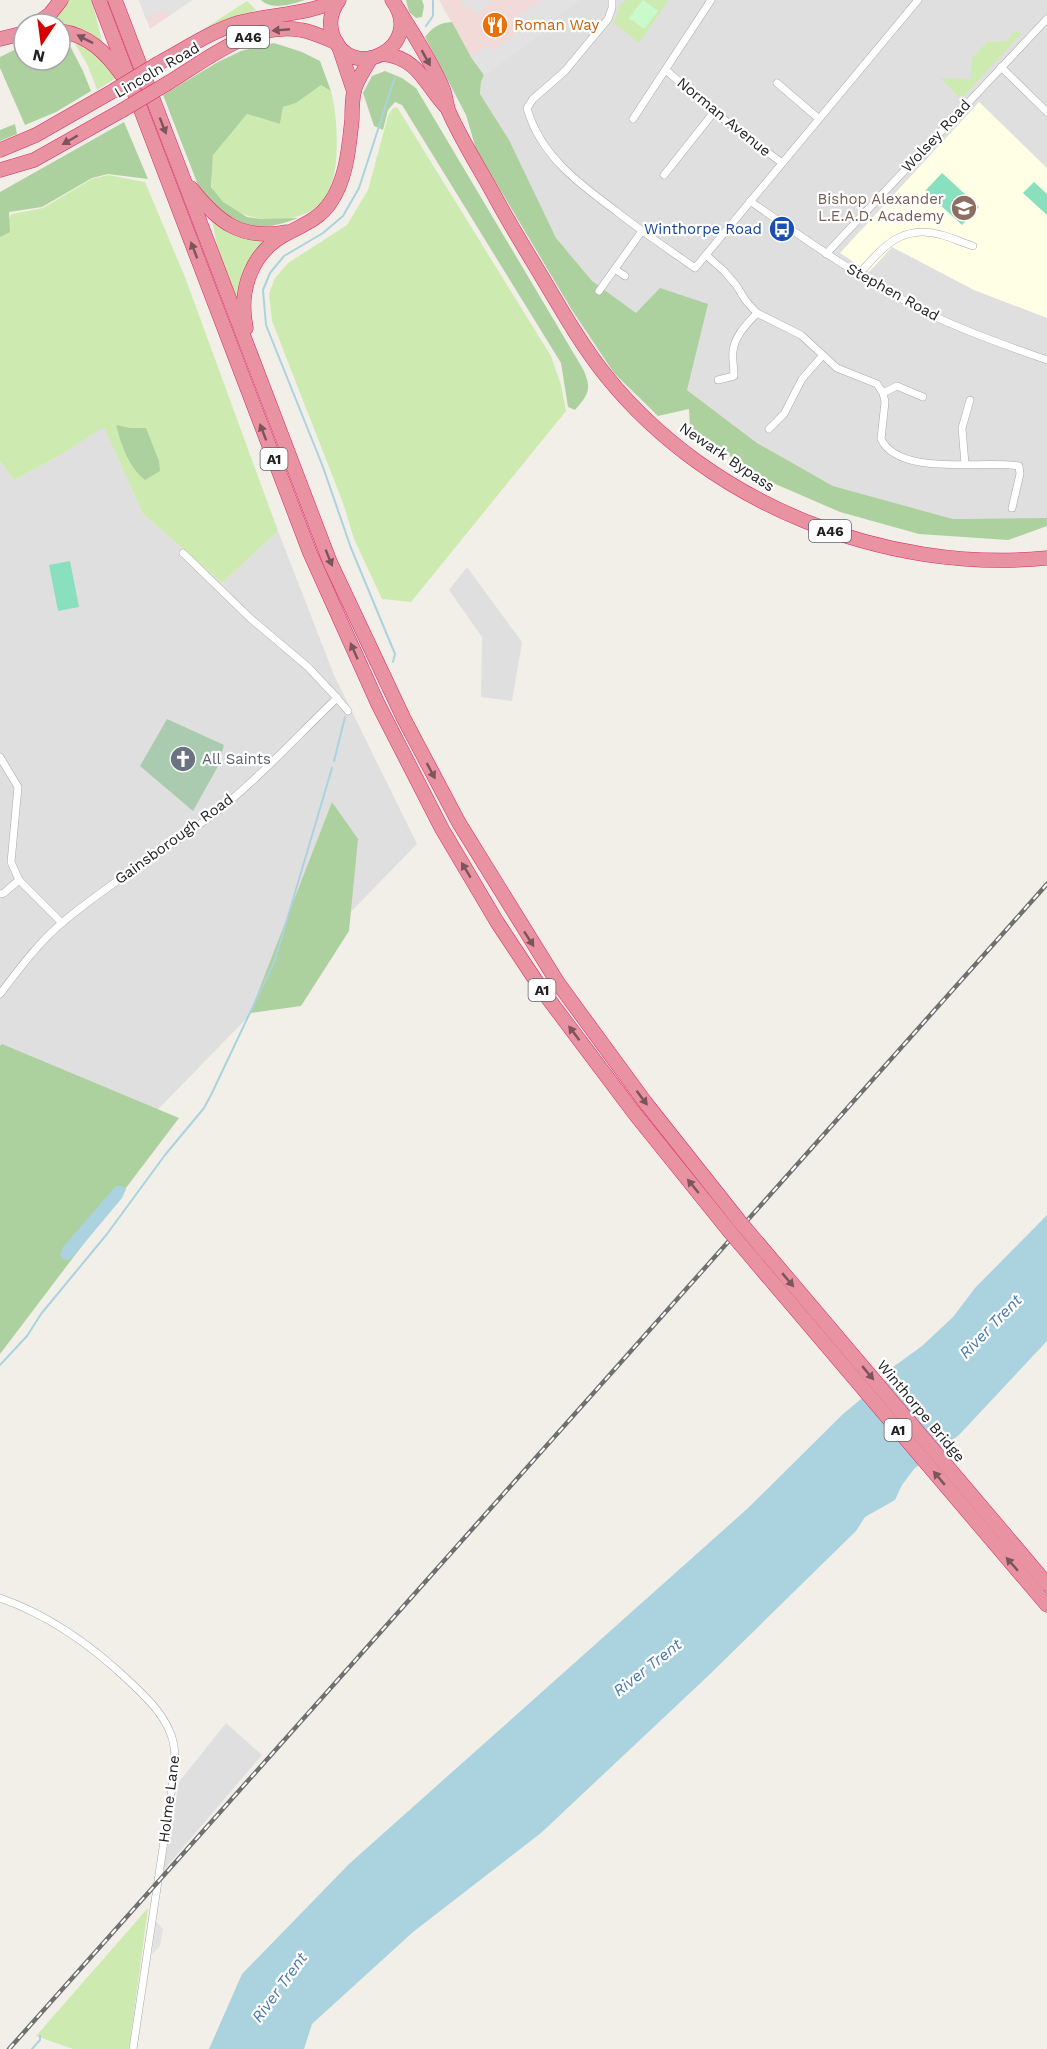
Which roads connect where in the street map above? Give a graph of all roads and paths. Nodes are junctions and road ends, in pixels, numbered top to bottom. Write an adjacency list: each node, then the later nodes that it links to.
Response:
1 (61, 0): 9 (highway)
2 (99, 0): 17 (highway, A1)
3 (115, 0): 28 (highway, A1, one-way to 28)
4 (338, 0): 12 (highway); 24 (highway, Lincoln Road / A46, bridge)
5 (612, 0): 30 (street)
6 (711, 0): 15 (street)
7 (918, 0): 22 (street)
8 (395, 4): 13 (highway); 19 (highway, Newark Bypass / A46, one-way to 19)
9 (52, 12)
10 (1047, 19): 14 (street, Wolsey Road)
11 (72, 35): 17 (highway, one-way to 11)
12 (338, 45): 13 (highway, Lincoln Road); 18 (highway); 26 (highway, Lincoln Road / A46, one-way to 26, bridge)
13 (377, 56): 18 (highway); 19 (highway, Newark Bypass / A46)
14 (1001, 67): 21 (street); 33 (street, Wolsey Road)
15 (667, 71): 20 (street, Norman Avenue); 23 (street)
16 (777, 83): 22 (street)
17 (133, 88): 59 (highway, A1, one-way to 17)
18 (354, 92): 31 (highway)
19 (448, 110): 51 (highway, Newark Bypass / A46)
20 (714, 112): 25 (street, Norman Avenue); 27 (street)
21 (1047, 112)
22 (818, 118): 25 (street)
23 (633, 119)
24 (0, 150)
25 (782, 163): 29 (street)
26 (0, 170)
27 (664, 175)
28 (182, 177): 31 (highway); 42 (highway, A1)
29 (750, 201): 33 (street, Stephen Road); 34 (street)
30 (642, 231): 34 (street); 35 (street)
31 (289, 232): 42 (highway)
32 (973, 246): 36 (street)
33 (826, 254): 36 (street, Stephen Road)
34 (705, 255): 39 (street)
35 (615, 269): 37 (street); 38 (street)
36 (859, 274): 41 (street, Stephen Road)
37 (625, 276)
38 (599, 291)
39 (757, 313): 40 (street); 43 (street)
40 (822, 356): 44 (street); 47 (street)
41 (1047, 360)
42 (254, 366): 59 (highway, A1, one-way to 59)
43 (718, 380)
44 (883, 393): 45 (street); 48 (street)
45 (923, 397)
46 (970, 400): 48 (street)
47 (769, 429)
48 (964, 464): 49 (street)
49 (1012, 508)
50 (183, 554): 52 (street)
51 (1047, 558)
52 (337, 698): 53 (street); 57 (street, Gainsborough Road)
53 (348, 711)
54 (0, 757): 55 (street)
55 (19, 880): 56 (street); 57 (street)
56 (0, 894)
57 (62, 923): 58 (street, Gainsborough Road)
58 (0, 994)
59 (735, 1227): 60 (highway, Winthorpe Bridge / A1, bridge)
60 (982, 1518): 61 (highway, A1); 63 (highway, A1, one-way to 60)
61 (1047, 1584)
62 (0, 1598): 64 (street, Holme Lane)
63 (1047, 1605)
64 (133, 2049)

